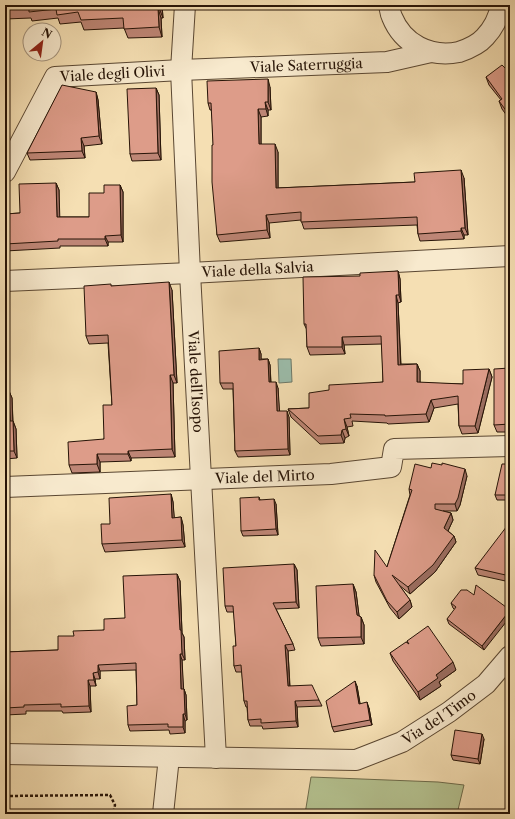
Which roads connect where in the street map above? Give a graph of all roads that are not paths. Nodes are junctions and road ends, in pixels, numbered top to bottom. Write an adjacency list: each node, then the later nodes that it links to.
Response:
1 (185, 5): 5 (street, Viale dell'Isopo)
2 (389, 5): 4 (street, Viale Saterruggia)
3 (502, 5): 4 (street, Viale Saterruggia)
4 (431, 52): 5 (street, Viale Saterruggia)
5 (181, 70): 6 (street, Viale degli Olivi); 8 (street, Viale dell'Isopo)
6 (5, 172)
7 (510, 256): 8 (street, Viale della Salvia)
8 (190, 273): 9 (street, Viale della Salvia); 11 (street, Viale dell'Isopo)
9 (5, 281)
10 (510, 446): 11 (street, Viale del Mirto)
11 (202, 479): 12 (street, Viale del Mirto); 16 (street, Viale dell'Isopo)
12 (5, 486)
13 (510, 656): 16 (street, Via del Timo)
14 (5, 754): 15 (street)
15 (169, 757): 16 (street); 17 (street)
16 (216, 758)
17 (163, 814)

